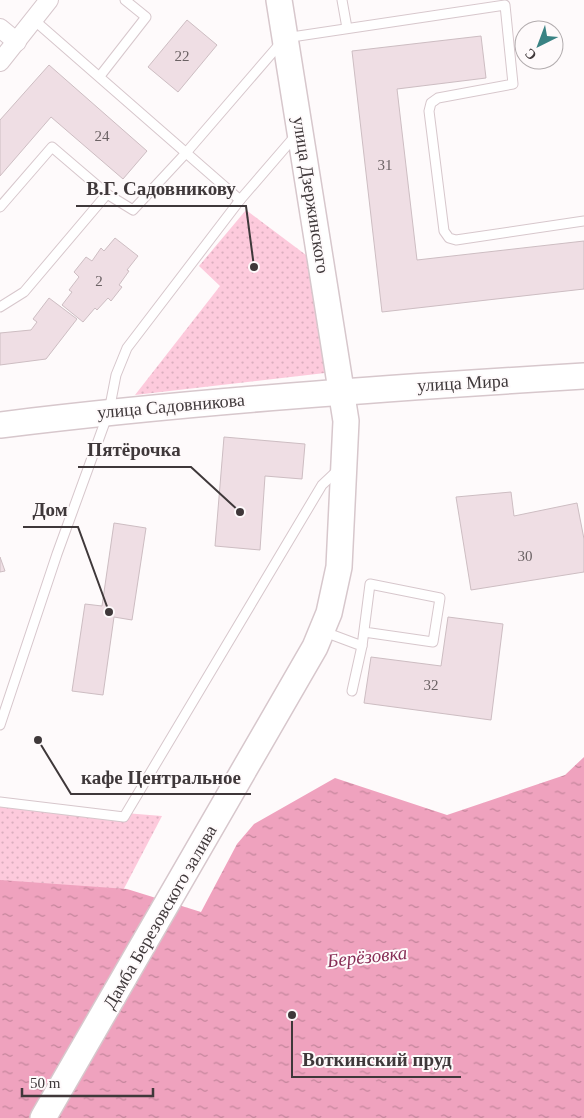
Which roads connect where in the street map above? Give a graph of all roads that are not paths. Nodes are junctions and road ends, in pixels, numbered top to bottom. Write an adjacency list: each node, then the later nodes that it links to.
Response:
1 (49, 0): 7 (street)
2 (125, 0): 13 (lane)
3 (279, 0): 10 (main road, улица Дзержинского)
4 (342, 0): 9 (lane)
5 (505, 2): 6 (lane); 19 (lane)
6 (461, 5): 9 (lane)
7 (34, 20): 11 (street); 13 (lane)
8 (0, 28): 11 (street)
9 (347, 28): 10 (lane)
10 (285, 38): 14 (main road, улица Дзержинского); 15 (lane)
11 (17, 42): 12 (street)
12 (0, 62)
13 (100, 76): 15 (lane)
14 (300, 131): 17 (lane); 22 (main road, улица Дзержинского)
15 (185, 154): 16 (lane); 17 (lane)
16 (106, 194): 18 (lane); 20 (lane)
17 (240, 200): 23 (lane)
18 (0, 207)
19 (584, 221)
20 (0, 307)
21 (584, 376): 22 (main road, улица Мира)
22 (342, 391): 23 (main road, улица Садовникова); 25 (main road, улица Дзержинского)
23 (109, 411): 24 (main road, улица Садовникова); 30 (lane)
24 (0, 425)
25 (345, 463): 26 (main road, улица Дзержинского); 31 (lane)
26 (322, 631): 28 (lane); 32 (main road, Дамба Березовского залива)
27 (364, 632): 27 (lane); 28 (lane)
28 (362, 646): 29 (lane)
29 (352, 691)
30 (0, 725)
31 (0, 802)
32 (43, 1118)

